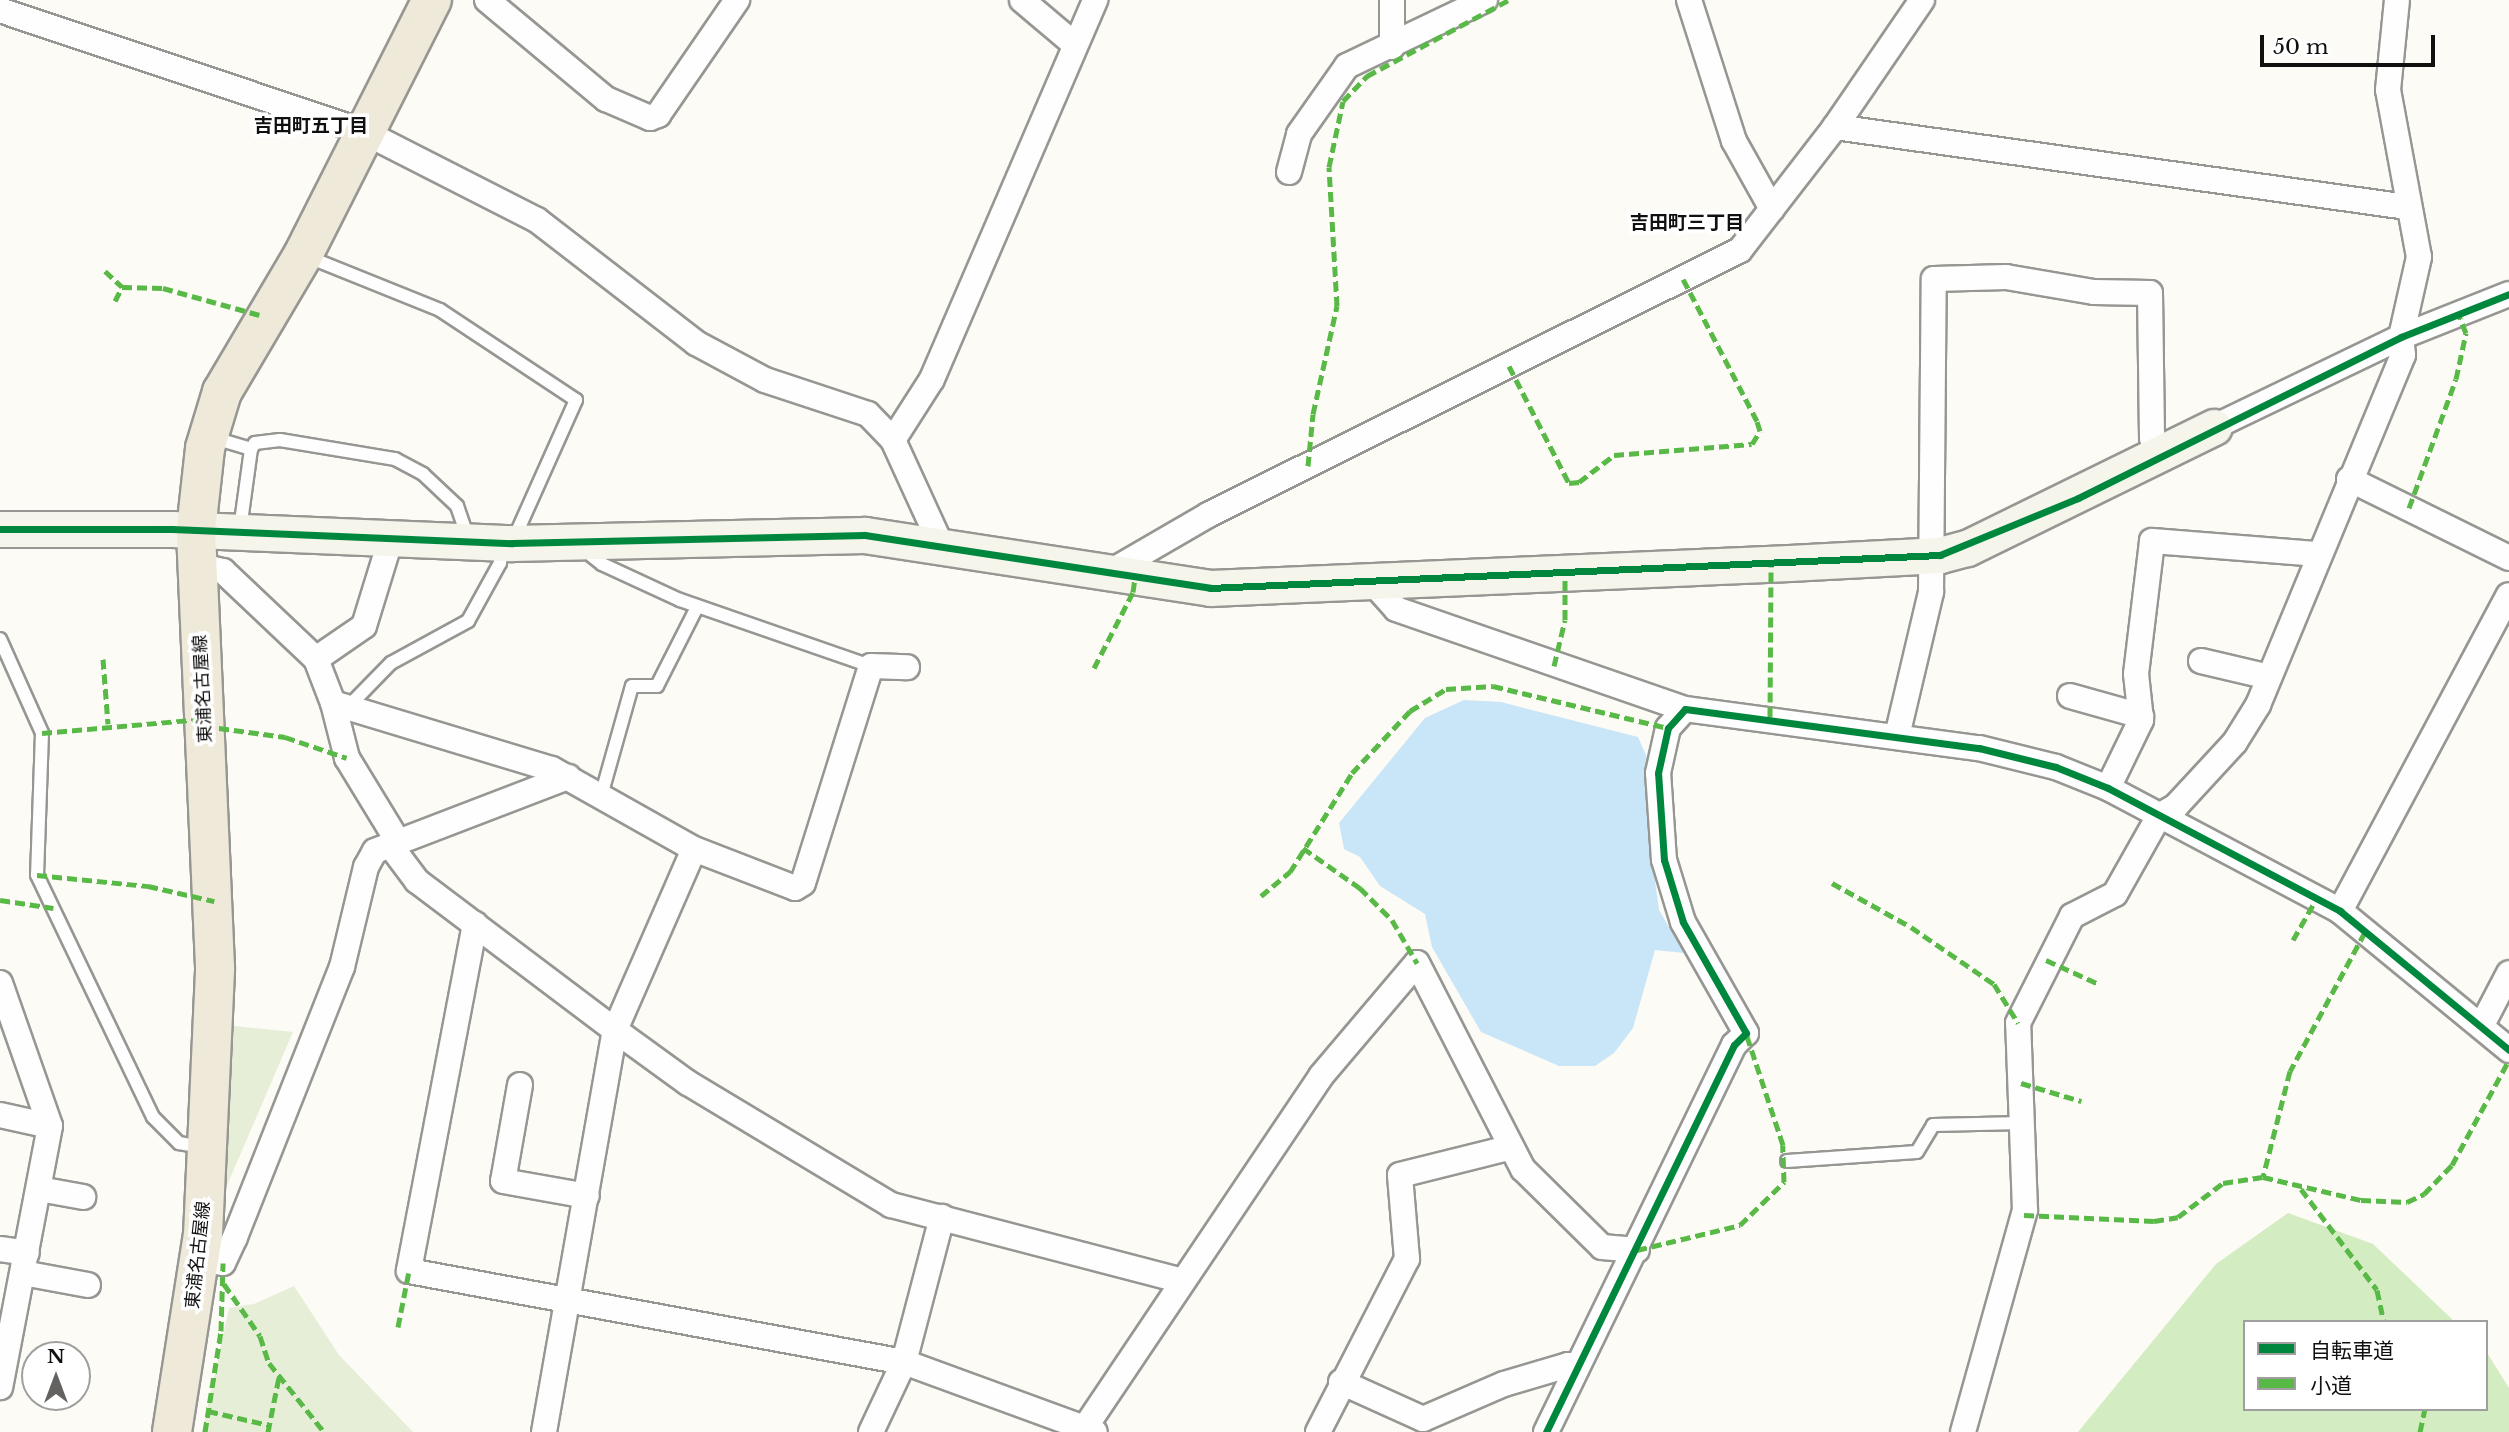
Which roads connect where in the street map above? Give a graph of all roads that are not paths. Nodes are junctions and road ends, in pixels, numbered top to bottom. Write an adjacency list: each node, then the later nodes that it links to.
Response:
1 (432, 0): 15 (main road, 東浦名古屋線)
2 (486, 0): 3 (street)
3 (737, 0)
4 (1022, 0): 12 (street)
5 (1095, 0): 12 (street)
6 (1392, 0): 13 (street)
7 (1485, 0): 13 (street)
8 (1689, 0): 18 (street)
9 (1922, 0): 14 (street)
10 (2397, 0): 17 (street)
11 (0, 10): 15 (street)
12 (1074, 44): 24 (street)
13 (1392, 47): 16 (street)
14 (1835, 127): 17 (street); 18 (street)
15 (364, 132): 19 (main road, 東浦名古屋線); 24 (street)
16 (1289, 172)
17 (2407, 207): 21 (street)
18 (1772, 209): 38 (street)
19 (303, 255): 23 (main road, 東浦名古屋線); 31 (lane)
20 (2509, 294): 21 (street)
21 (2402, 337): 22 (street); 27 (street)
22 (2214, 427): 26 (street)
23 (208, 436): 25 (lane); 34 (main road, 東浦名古屋線)
24 (893, 440): 33 (street)
25 (251, 449): 29 (lane); 31 (lane)
26 (2159, 456): 36 (street); 36 (street)
27 (2349, 479): 35 (street); 37 (street)
28 (0, 529): 34 (street)
29 (239, 532): 30 (street); 34 (street)
30 (391, 538): 31 (street); 43 (street)
31 (494, 542): 32 (street); 49 (lane)
32 (590, 543): 33 (street); 41 (lane)
33 (941, 545): 38 (street)
34 (196, 548): 43 (street); 70 (main road, 東浦名古屋線)
35 (2319, 554): 47 (street); 51 (street)
36 (1929, 556): 39 (street); 52 (street)
37 (2509, 558)
38 (1108, 573): 39 (street)
39 (1371, 582): 50 (street)
40 (2509, 595): 59 (street)
41 (697, 607): 45 (lane); 55 (lane)
42 (0, 639): 70 (lane)
43 (316, 659): 49 (street)
44 (2201, 661): 47 (street)
45 (871, 666): 46 (street); 58 (street)
46 (907, 667)
47 (2269, 677): 56 (street)
48 (2070, 696): 51 (street)
49 (341, 705): 53 (street); 57 (street)
50 (1685, 709): 52 (street); 78 (street)
51 (2141, 716): 54 (street)
52 (1896, 736): 54 (street)
53 (568, 777): 55 (street); 57 (street)
54 (2108, 788): 56 (street)
55 (601, 796): 58 (street)
56 (2158, 816): 59 (street); 68 (street)
57 (393, 843): 60 (street); 79 (street)
58 (694, 849): 64 (street)
59 (2340, 911): 63 (street)
60 (475, 924): 64 (street); 83 (street)
61 (2509, 973): 63 (street)
62 (0, 983): 69 (street)
63 (2483, 1023): 65 (street)
64 (615, 1030): 74 (street); 76 (street)
65 (2509, 1050)
66 (520, 1085): 74 (street)
67 (0, 1115): 69 (street)
68 (2022, 1123): 72 (lane); 94 (street)
69 (50, 1126): 73 (street)
70 (207, 1148): 79 (main road, 東浦名古屋線)
71 (1508, 1148): 78 (street); 81 (street); 86 (street)
72 (1787, 1161)
73 (39, 1189): 75 (street); 80 (street)
74 (587, 1196): 83 (street)
75 (83, 1197)
76 (942, 1217): 81 (street); 84 (street)
77 (0, 1249): 80 (street)
78 (1637, 1250): 85 (street)
79 (200, 1260): 89 (main road, 東浦名古屋線)
80 (25, 1263): 82 (street); 87 (street)
81 (1182, 1281): 88 (street)
82 (88, 1285)
83 (569, 1300): 84 (street); 90 (street)
84 (904, 1362): 88 (street); 91 (street)
85 (1577, 1368): 86 (street); 93 (street)
86 (1341, 1382): 92 (street)
87 (0, 1387)
88 (1087, 1430)
89 (172, 1432)
90 (544, 1432)
91 (871, 1432)
92 (1318, 1432)
93 (1546, 1432)
94 (1963, 1432)

